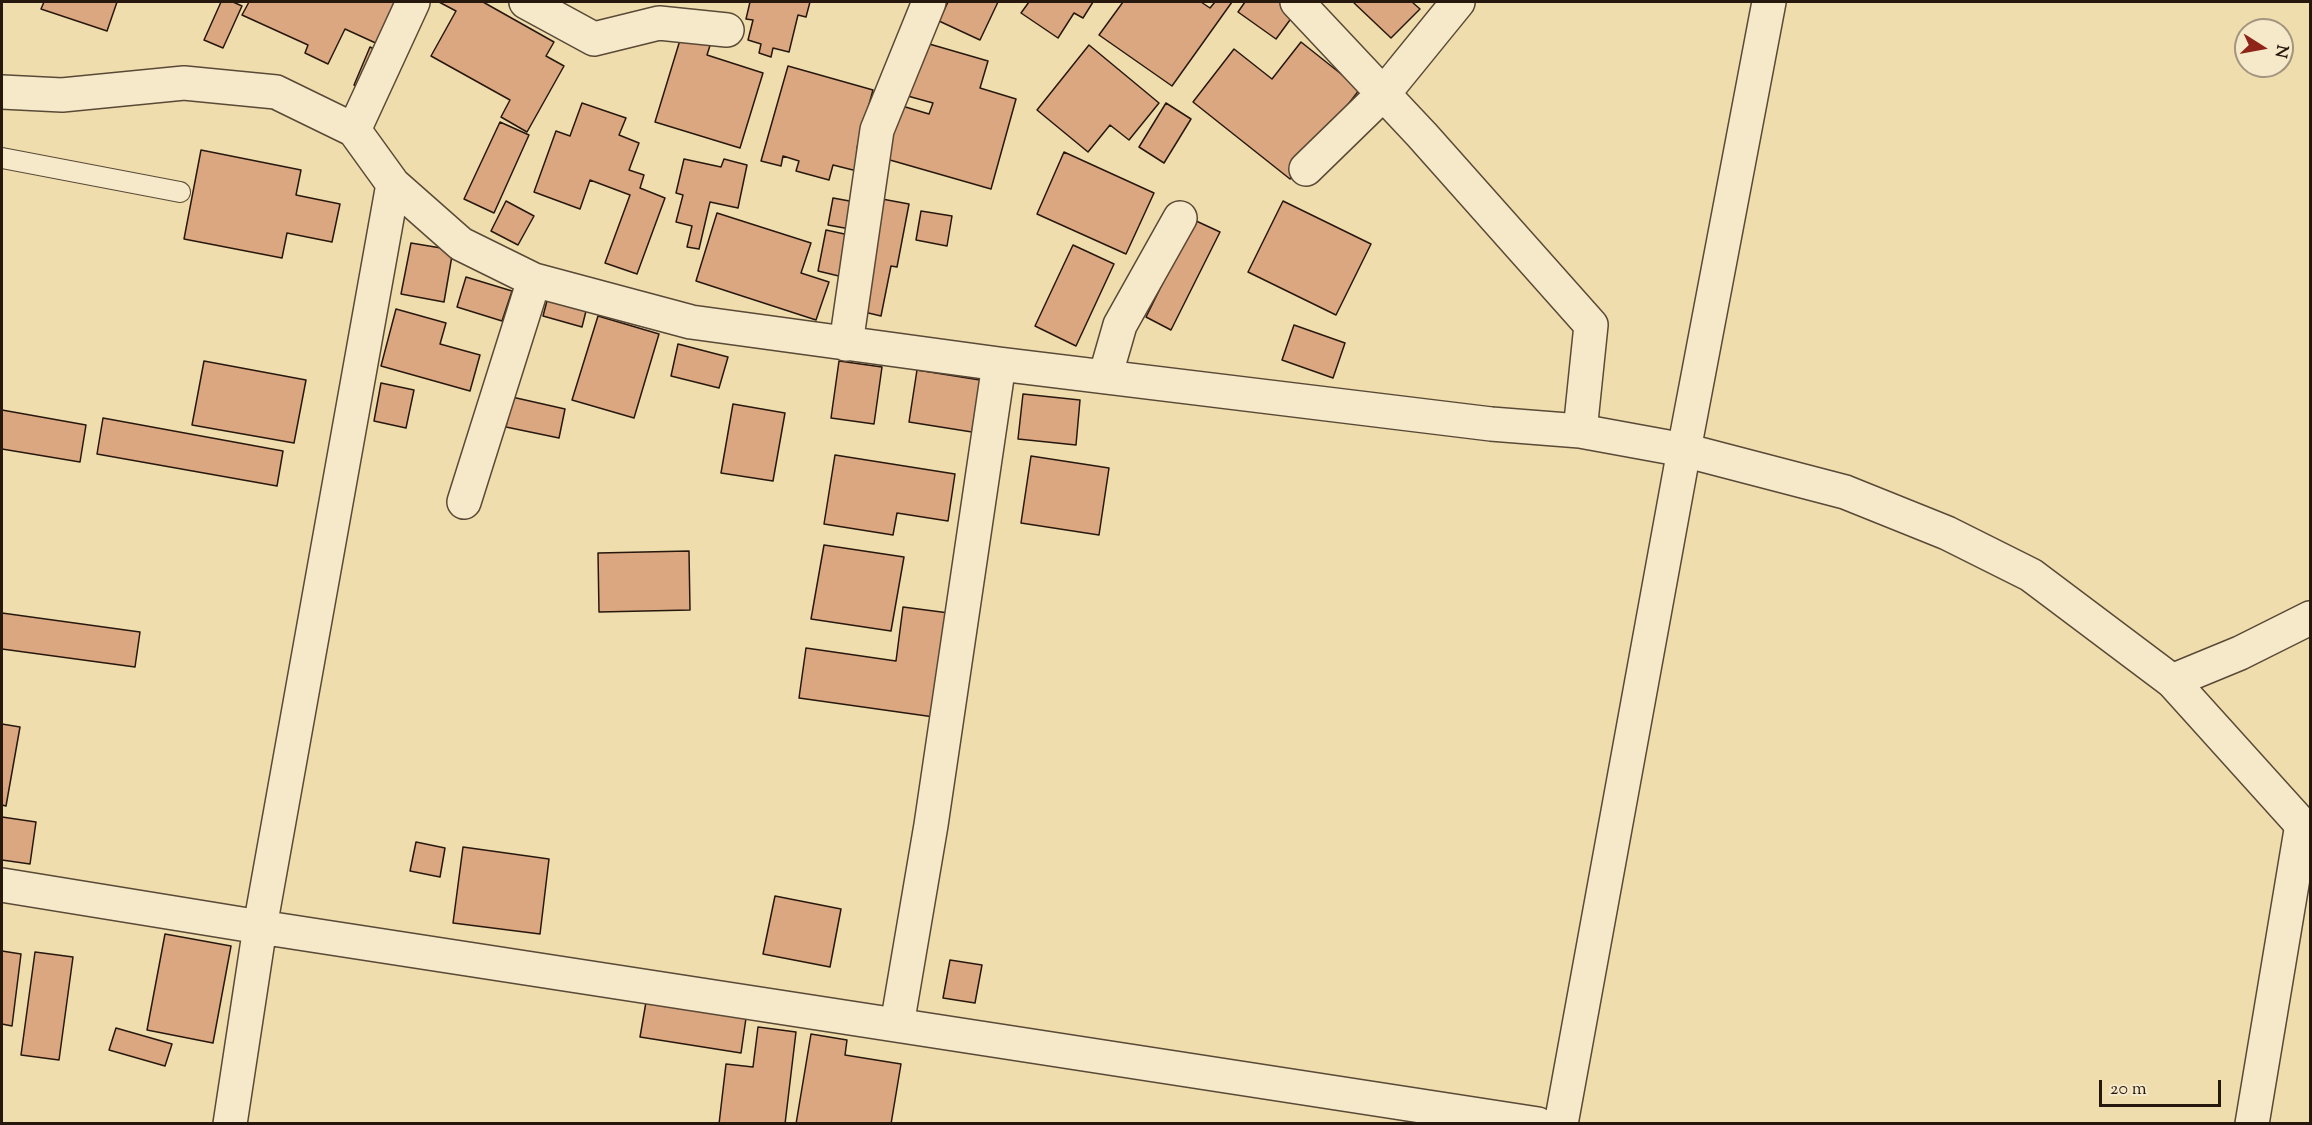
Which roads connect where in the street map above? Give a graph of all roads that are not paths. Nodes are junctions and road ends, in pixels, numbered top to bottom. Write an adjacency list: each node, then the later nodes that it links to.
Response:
1 (413, 2): 10 (street)
2 (526, 2): 7 (street)
3 (929, 2): 17 (street)
4 (1297, 2): 9 (street)
5 (1458, 2): 9 (street)
6 (1769, 2): 21 (street)
7 (727, 30)
8 (2, 92): 10 (street)
9 (1384, 93): 12 (street); 20 (street)
10 (354, 130): 13 (street)
11 (2, 158): 14 (lane)
12 (1306, 169)
13 (393, 184): 16 (street); 27 (street)
14 (180, 192)
15 (1180, 218): 19 (street)
16 (534, 280): 17 (street); 22 (street)
17 (846, 344): 18 (street)
18 (999, 364): 19 (street); 28 (street)
19 (1105, 377): 20 (street)
20 (1580, 431): 21 (street)
21 (1684, 450): 24 (street); 31 (street)
22 (464, 502)
23 (2310, 618): 24 (street)
24 (2172, 681): 25 (street)
25 (2306, 829): 32 (street)
26 (2, 885): 27 (street)
27 (260, 927): 28 (street); 29 (street)
28 (897, 1025): 30 (street)
29 (230, 1124)
30 (1538, 1124)
31 (1560, 1124)
32 (2252, 1124)

